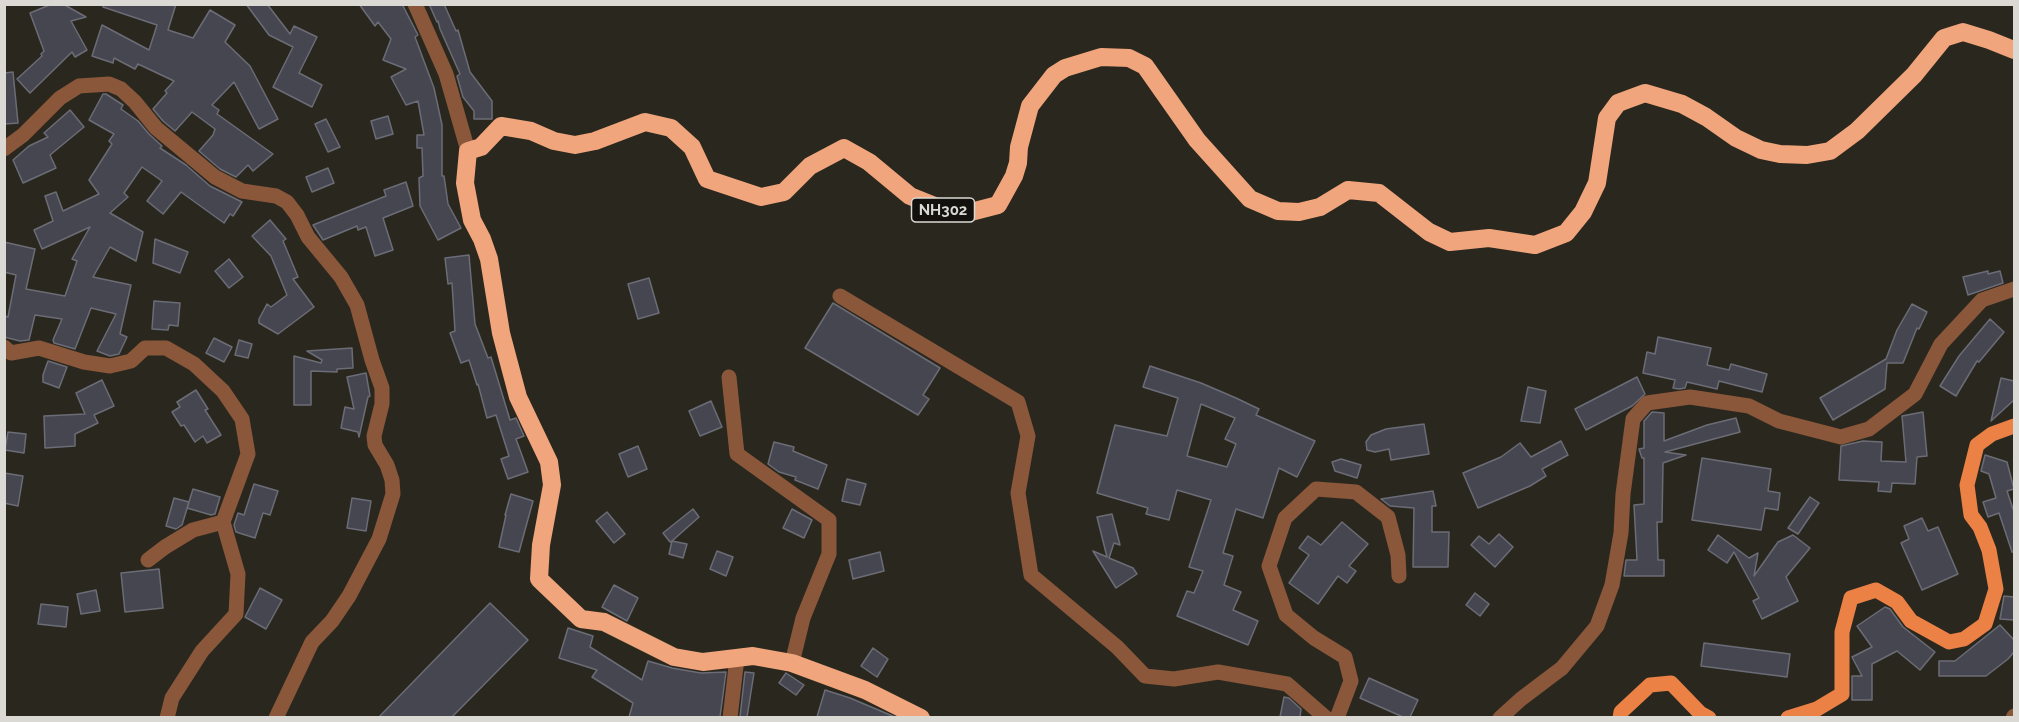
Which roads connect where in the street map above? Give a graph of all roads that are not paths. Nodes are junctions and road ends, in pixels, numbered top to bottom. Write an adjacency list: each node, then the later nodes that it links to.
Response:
1 (416, 4): 4 (street)
2 (2014, 50): 4 (highway, NH302)
3 (4, 149): 16 (street)
4 (468, 151): 13 (highway)
5 (2014, 289): 21 (street)
6 (840, 296): 19 (street)
7 (4, 347): 10 (street)
8 (729, 377): 14 (street)
9 (2014, 426): 24 (main road)
10 (224, 522): 11 (street); 15 (street)
11 (148, 560)
12 (1399, 576): 20 (street)
13 (737, 658): 14 (highway); 17 (street)
14 (792, 663): 18 (highway)
15 (167, 717)
16 (276, 717)
17 (730, 717)
18 (921, 717)
19 (1326, 717)
20 (1337, 717)
21 (1500, 717)
22 (1620, 717): 23 (main road)
23 (1709, 717)
24 (1788, 717)

